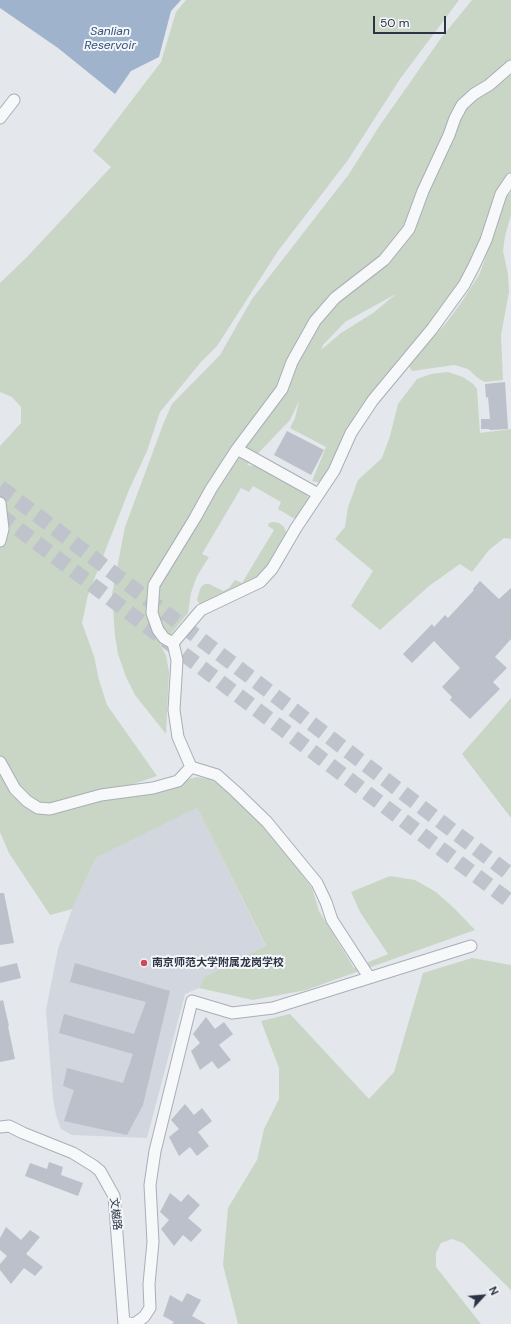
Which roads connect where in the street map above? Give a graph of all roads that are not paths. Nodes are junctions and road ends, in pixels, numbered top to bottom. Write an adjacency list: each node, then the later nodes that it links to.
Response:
1 (511, 66): 5 (street)
2 (14, 100): 3 (street)
3 (0, 118)
4 (511, 180): 6 (street)
5 (237, 449): 6 (street); 9 (street)
6 (318, 494): 9 (street)
7 (0, 503): 8 (street)
8 (0, 541)
9 (173, 643): 11 (street)
10 (0, 762): 11 (street)
11 (191, 767): 13 (street)
12 (471, 946): 13 (street)
13 (369, 977): 15 (street)
14 (1, 1124): 15 (street, 文樾路)
15 (124, 1323)

